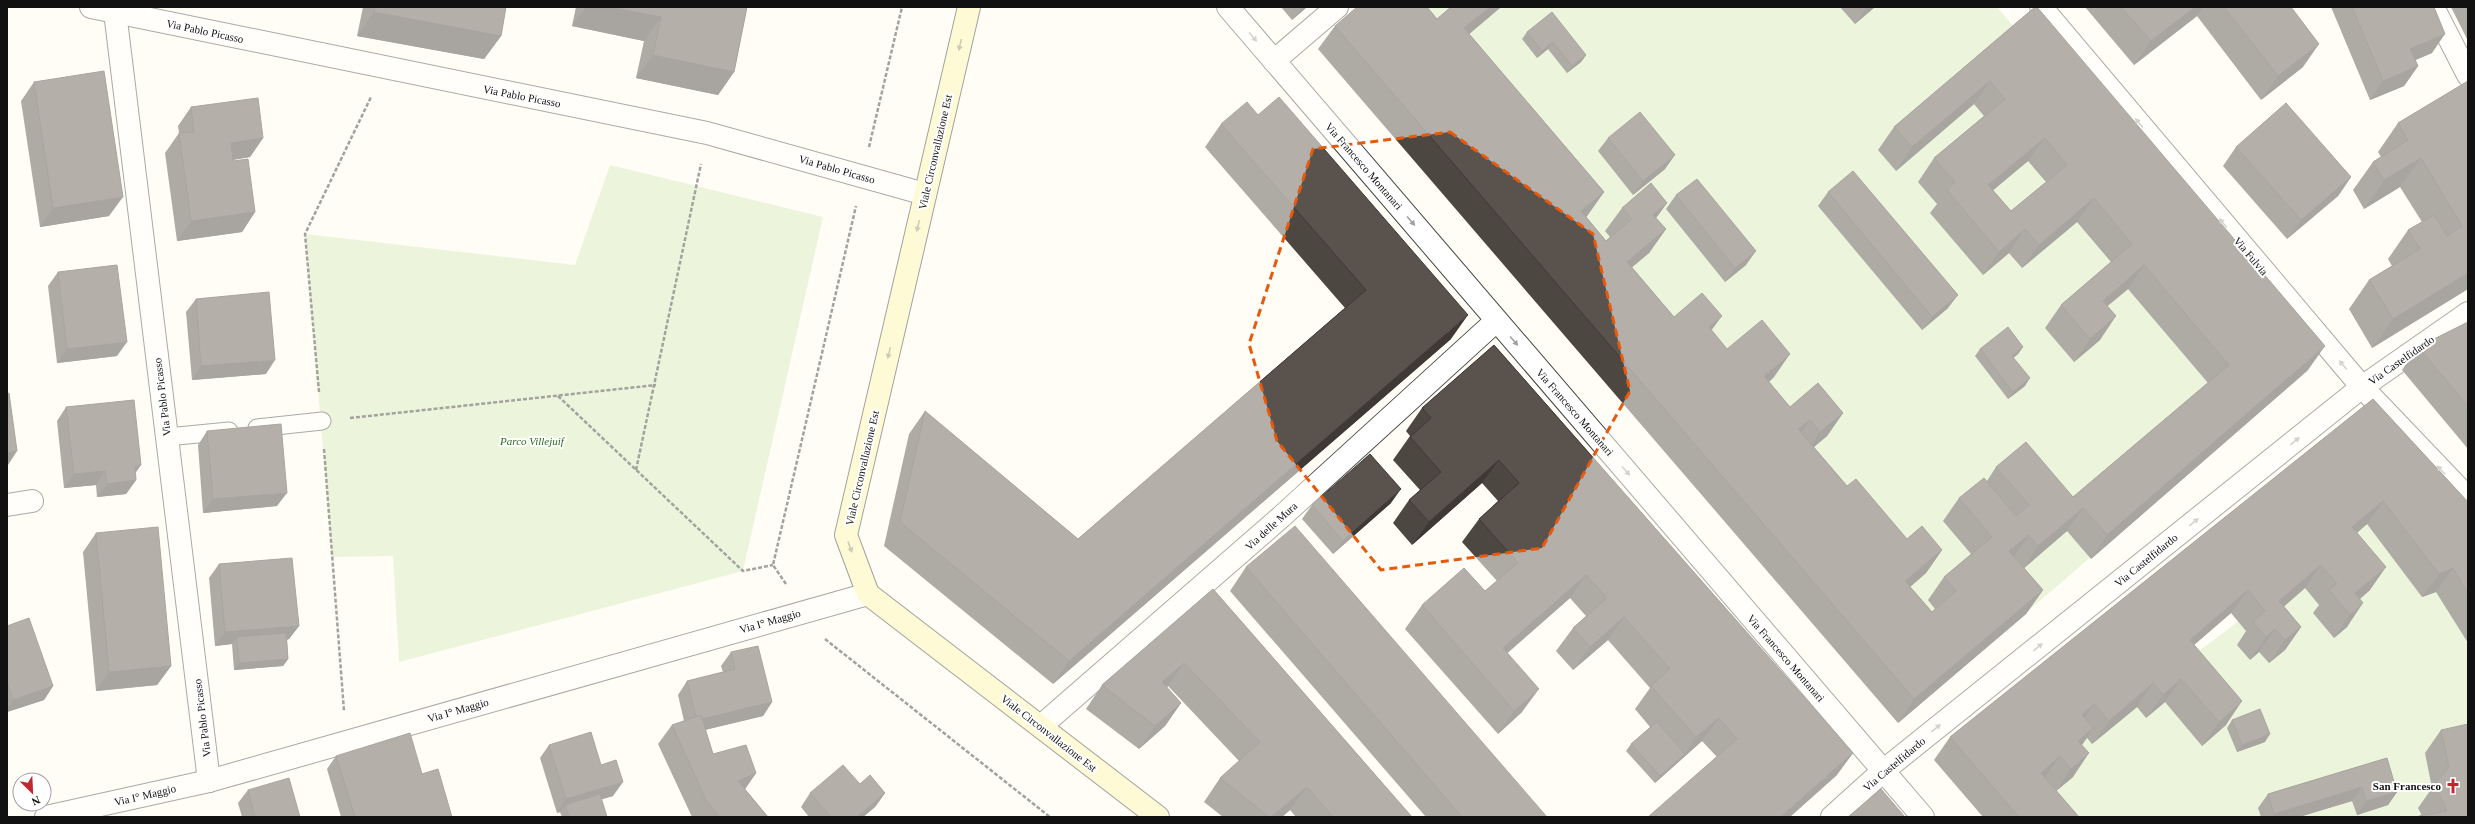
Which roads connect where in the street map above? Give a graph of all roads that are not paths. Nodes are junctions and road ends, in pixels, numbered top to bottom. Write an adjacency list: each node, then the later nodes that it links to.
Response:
1 (91, 7): 7 (street, Via Pablo Picasso)
2 (969, 7): 10 (main road, Viale Circonvallazione Est, one-way to 10)
3 (1228, 7): 8 (street, Via Francesco Montanari, one-way to 8)
4 (1337, 7): 8 (street)
5 (2041, 7): 13 (street, Via Fulvia, one-way to 5)
6 (2433, 7): 9 (street)
7 (115, 12): 10 (street, Via Pablo Picasso); 15 (street, Via Pablo Picasso)
8 (1274, 61): 12 (street, Via Francesco Montanari, one-way to 12)
9 (2468, 75)
10 (925, 194): 21 (main road, Viale Circonvallazione Est, one-way to 21)
11 (2468, 313): 13 (street, Via Castelfidardo)
12 (1496, 321): 19 (street, Via delle Mura); 23 (street, Via Francesco Montanari, one-way to 23)
13 (2362, 388): 16 (street, Via Fulvia, one-way to 13); 23 (street, Via Castelfidardo, one-way to 13)
14 (322, 421): 15 (lane)
15 (167, 437): 24 (street, Via Pablo Picasso)
16 (2468, 498)
17 (32, 501): 18 (street)
18 (7, 505)
19 (1281, 517): 20 (street); 22 (street, Via delle Mura)
20 (1297, 535)
21 (868, 594): 22 (main road, Viale Circonvallazione Est); 24 (street, Via I° Maggio)
22 (1041, 726): 26 (main road, Viale Circonvallazione Est)
23 (1883, 771): 27 (street, Via Castelfidardo); 28 (street, Via Francesco Montanari)
24 (209, 781): 25 (street, Via I° Maggio)
25 (46, 817)
26 (1158, 817)
27 (1832, 817)
28 (1923, 817)

